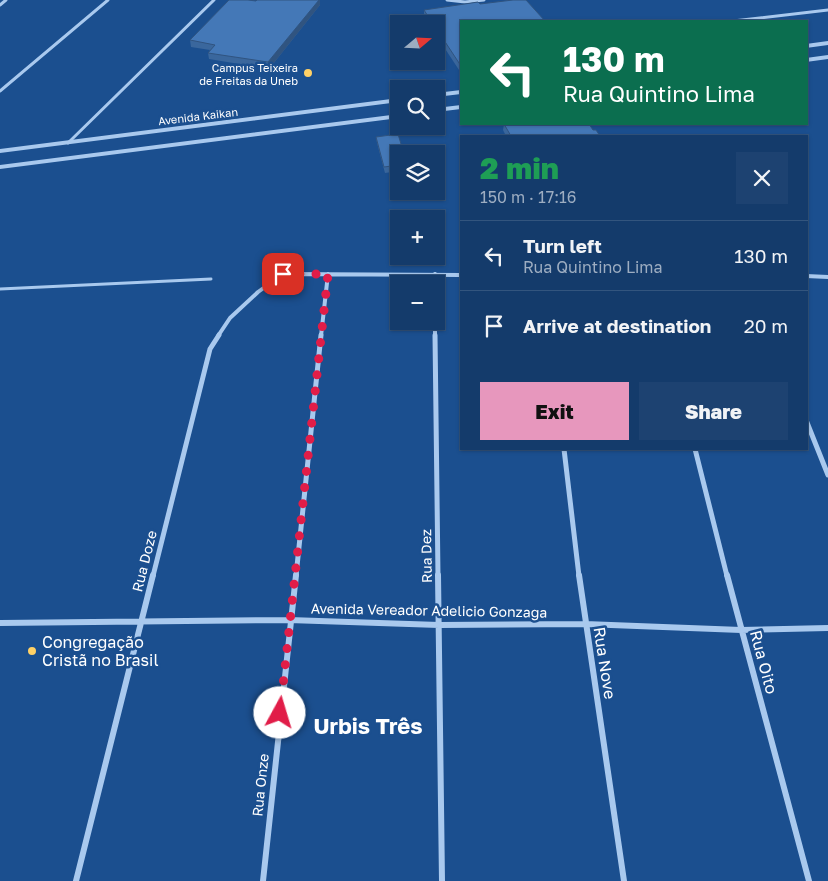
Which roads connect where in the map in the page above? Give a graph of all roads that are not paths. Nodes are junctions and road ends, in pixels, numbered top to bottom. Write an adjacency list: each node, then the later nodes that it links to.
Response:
1 (6, 0): 6 (street)
2 (108, 0): 13 (street)
3 (214, 0): 20 (street)
4 (447, 0): 5 (street)
5 (484, 0)
6 (0, 5)
7 (828, 10): 8 (street)
8 (742, 20)
9 (828, 43): 10 (street)
10 (808, 46)
11 (828, 57): 12 (street)
12 (808, 60)
13 (0, 92)
14 (460, 92): 15 (street)
15 (445, 94)
16 (390, 101): 20 (street, Avenida Kaikan)
17 (460, 107): 18 (street)
18 (445, 109)
19 (390, 117): 22 (street, Avenida Kaikan)
20 (68, 143): 21 (street, Avenida Kaikan)
21 (0, 151)
22 (0, 166)
23 (328, 274): 24 (street); 35 (street, Rua Doze); 36 (street, Rua Onze)
24 (435, 274): 25 (street)
25 (460, 274)
26 (808, 276): 27 (street)
27 (828, 277)
28 (211, 279): 29 (lane)
29 (0, 289)
30 (435, 330): 39 (street, Rua Dez)
31 (808, 425): 34 (street)
32 (564, 450): 38 (street, Rua Nove)
33 (694, 450): 41 (street, Rua Oito)
34 (828, 475)
35 (142, 620): 36 (street, Avenida Vereador Adelicio Gonzaga); 37 (street, Avenida Vereador Adelicio Gonzaga); 42 (street, Rua Doze)
36 (290, 620): 39 (street, Avenida Vereador Adelicio Gonzaga); 43 (street, Rua Onze)
37 (0, 623)
38 (585, 624): 39 (street, Avenida Vereador Adelicio Gonzaga); 41 (street, Avenida Vereador Adelicio Gonzaga); 45 (street, Rua Nove)
39 (439, 625): 44 (street, Rua Dez)
40 (828, 628): 41 (street, Avenida Vereador Adelicio Gonzaga)
41 (741, 630): 46 (street, Rua Oito)
42 (76, 881)
43 (262, 881)
44 (442, 881)
45 (624, 881)
46 (809, 881)

